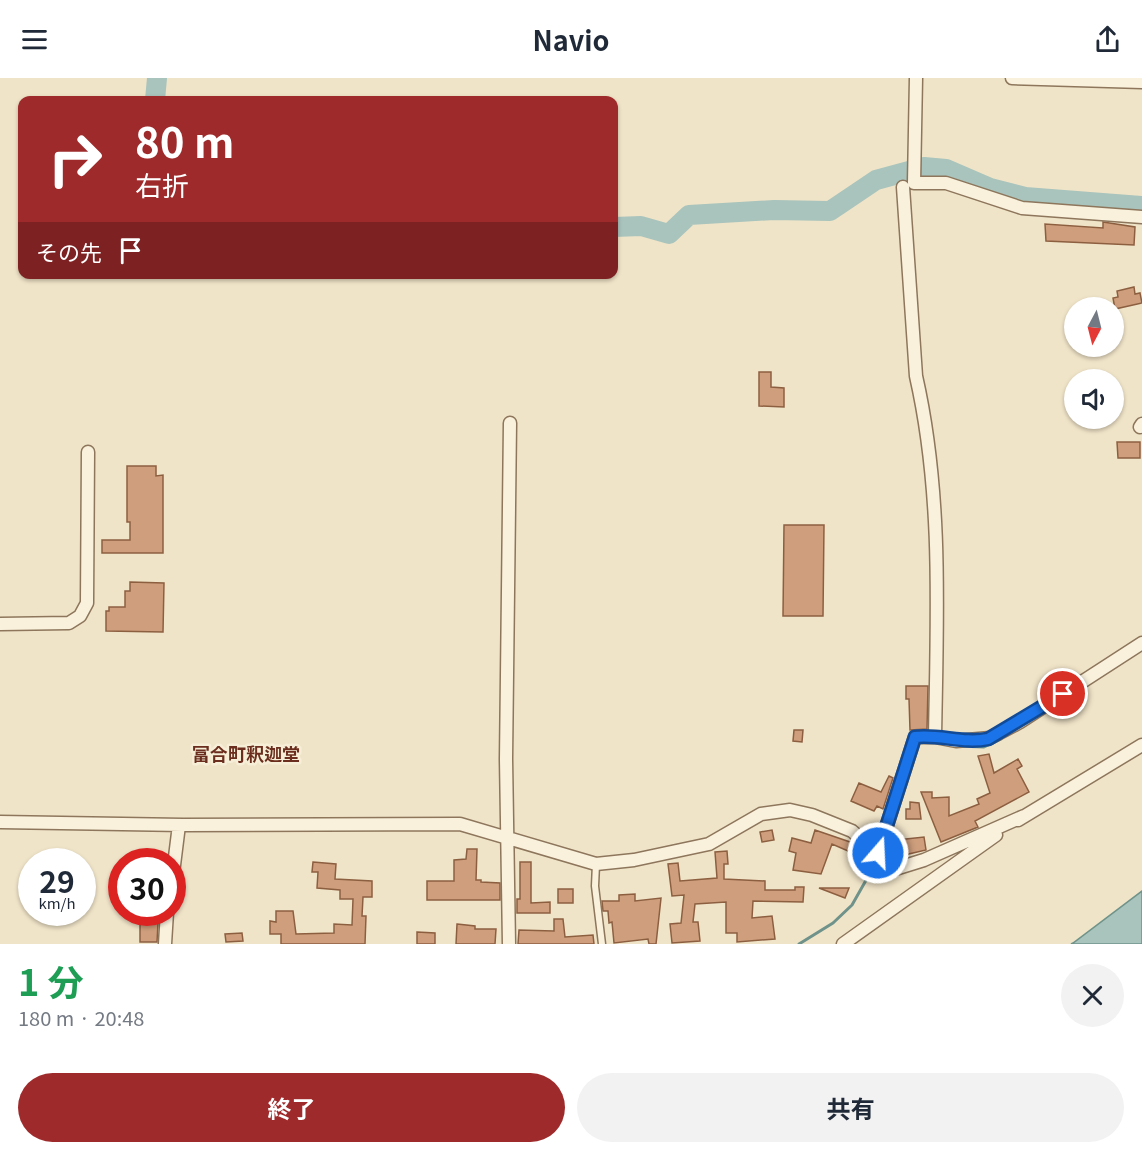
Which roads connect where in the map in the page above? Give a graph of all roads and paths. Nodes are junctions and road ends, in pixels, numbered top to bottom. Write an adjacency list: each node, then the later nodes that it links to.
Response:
1 (916, 78): 4 (street)
2 (1012, 78): 3 (street)
3 (1142, 82)
4 (908, 185): 5 (street); 10 (street)
5 (1142, 217)
6 (510, 423): 15 (street)
7 (88, 452): 8 (street)
8 (0, 624)
9 (1142, 643): 10 (street)
10 (935, 736): 17 (street)
11 (1142, 745): 12 (street)
12 (1024, 816): 17 (street); 23 (street)
13 (0, 822): 14 (street)
14 (178, 825): 15 (street); 16 (street)
15 (508, 837): 18 (street); 21 (street)
16 (176, 848)
17 (880, 855): 18 (street)
18 (596, 864): 22 (lane)
19 (166, 926): 20 (street)
20 (165, 944)
21 (509, 944)
22 (602, 944)
23 (843, 944)

